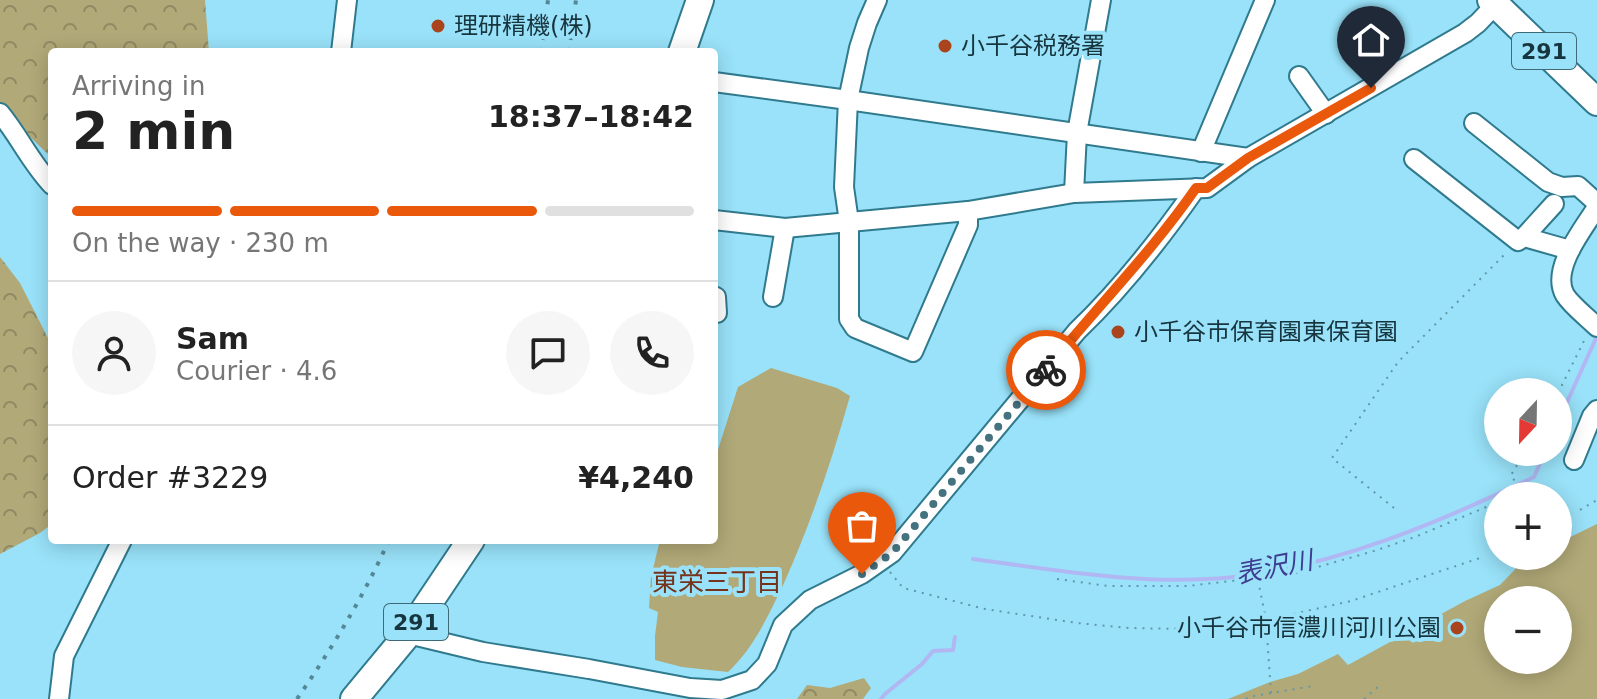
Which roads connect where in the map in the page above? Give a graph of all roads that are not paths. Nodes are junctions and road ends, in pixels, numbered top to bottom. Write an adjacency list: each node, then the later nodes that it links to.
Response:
1 (347, 0): 7 (street)
2 (700, 0): 8 (highway)
3 (877, 0): 11 (street)
4 (1101, 0): 16 (street)
5 (1265, 0): 17 (street)
6 (1503, 5): 12 (highway, 291); 14 (street)
7 (341, 48)
8 (683, 48)
9 (1299, 76): 14 (street)
10 (718, 83): 11 (street)
11 (848, 100): 16 (street); 27 (street)
12 (1597, 102)
13 (0, 113): 20 (street)
14 (1326, 114): 18 (street)
15 (1474, 123): 24 (street)
16 (1077, 133): 17 (street); 22 (street)
17 (1201, 152): 18 (street)
18 (1248, 158): 21 (street)
19 (1414, 159): 29 (street)
20 (48, 181)
21 (1196, 188): 22 (street); 37 (street)
22 (1074, 193): 25 (street)
23 (1554, 204): 29 (street)
24 (1597, 205): 30 (street)
25 (968, 211): 27 (street); 27 (street)
26 (718, 220): 28 (street)
27 (849, 222): 28 (street)
28 (785, 228): 31 (street)
29 (1521, 239): 30 (street)
30 (1570, 250): 32 (street)
31 (773, 297)
32 (1595, 325)
33 (1597, 410): 34 (street)
34 (1574, 460)
35 (120, 544): 38 (street)
36 (468, 544): 37 (highway, 291)
37 (408, 634): 39 (highway, 291)
38 (59, 699)
39 (354, 699)

